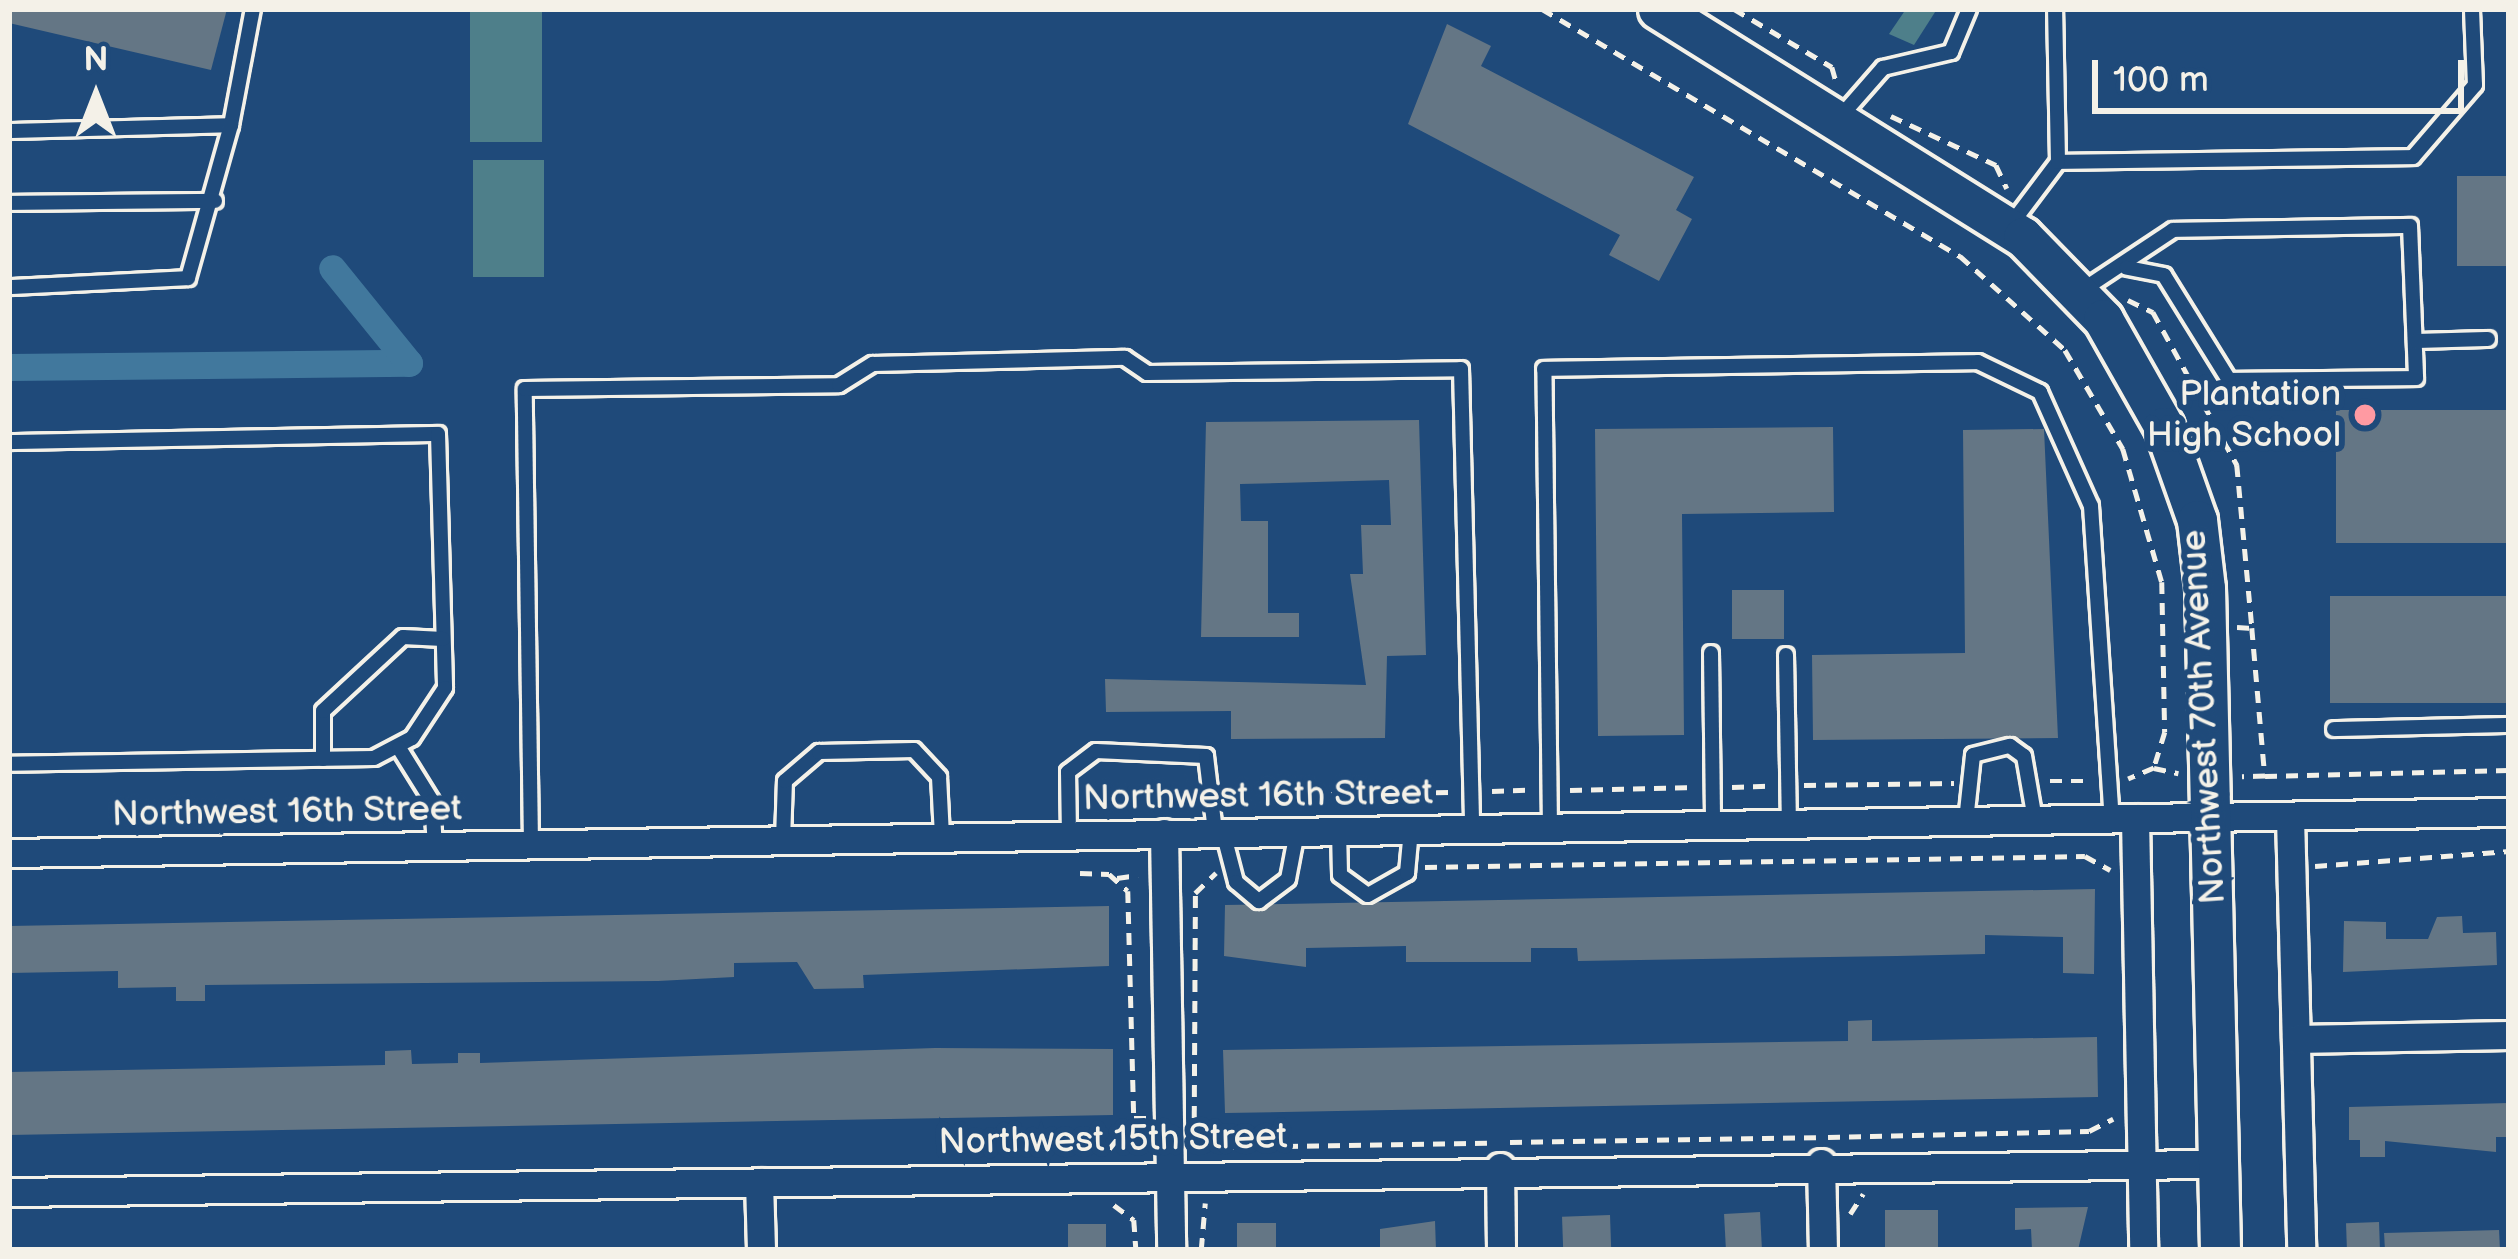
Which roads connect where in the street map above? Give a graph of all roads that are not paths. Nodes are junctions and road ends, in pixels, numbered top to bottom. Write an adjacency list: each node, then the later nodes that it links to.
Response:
1 (254, 9): 7 (lane)
2 (1658, 9): 6 (street, Northwest 70th Avenue)
3 (1969, 9): 6 (lane)
4 (2055, 9): 9 (lane)
5 (2472, 9): 9 (lane)
6 (1840, 116): 12 (street, Northwest 70th Avenue)
7 (231, 125): 8 (lane); 10 (lane)
8 (9, 131)
9 (2058, 162): 12 (lane)
10 (215, 201): 11 (lane); 14 (lane)
11 (9, 203)
12 (2009, 227): 15 (street, Northwest 70th Avenue)
13 (2127, 268): 15 (lane); 17 (lane); 17 (lane)
14 (9, 287)
15 (2081, 291): 27 (street, Northwest 70th Avenue)
16 (2488, 339): 17 (lane)
17 (2415, 341)
18 (9, 442): 19 (lane)
19 (443, 639): 24 (lane); 25 (lane)
20 (1711, 653): 34 (lane)
21 (1786, 655): 33 (lane)
22 (2509, 725): 23 (lane)
23 (2334, 729)
24 (399, 748): 25 (lane); 46 (lane)
25 (323, 759): 26 (lane)
26 (9, 764)
27 (2211, 798): 29 (street, Northwest 16th Street); 30 (street, Northwest 16th Street); 52 (street, Northwest 70th Avenue)
28 (2509, 812): 29 (street, Northwest 16th Street)
29 (2290, 817): 49 (street)
30 (2124, 819): 31 (street, Northwest 16th Street); 36 (lane); 51 (street)
31 (2035, 820): 32 (street, Northwest 16th Street); 32 (lane)
32 (1966, 821): 33 (street, Northwest 16th Street)
33 (1789, 824): 34 (street, Northwest 16th Street)
34 (1713, 825): 36 (street, Northwest 16th Street)
35 (1472, 828): 36 (street, Northwest 16th Street); 38 (street, Northwest 16th Street); 45 (lane)
36 (1550, 828)
37 (1339, 830): 38 (street, Northwest 16th Street); 38 (lane); 39 (street, Northwest 16th Street)
38 (1411, 830)
39 (1297, 831): 40 (street, Northwest 16th Street); 40 (lane)
40 (1219, 832): 41 (street, Northwest 16th Street); 42 (lane)
41 (1164, 833): 42 (street, Northwest 16th Street); 54 (street)
42 (1069, 835): 43 (street, Northwest 16th Street)
43 (942, 837): 44 (street, Northwest 16th Street); 44 (lane)
44 (783, 840): 45 (street, Northwest 16th Street)
45 (531, 844): 46 (street, Northwest 16th Street)
46 (435, 846): 47 (street, Northwest 16th Street)
47 (9, 853)
48 (2509, 1035): 49 (street)
49 (2296, 1039): 63 (street)
50 (1821, 1163): 51 (street, Northwest 15th Street); 53 (street, Northwest 15th Street); 60 (street)
51 (2140, 1164): 52 (street, Northwest 15th Street); 61 (street)
52 (2218, 1164): 62 (street, Northwest 70th Avenue)
53 (1500, 1167): 54 (street, Northwest 15th Street); 59 (street)
54 (1170, 1176): 55 (street, Northwest 15th Street); 58 (street)
55 (759, 1182): 56 (street, Northwest 15th Street); 57 (street)
56 (9, 1192)
57 (760, 1250)
58 (1171, 1250)
59 (1501, 1250)
60 (1822, 1250)
61 (2143, 1250)
62 (2220, 1250)
63 (2302, 1250)

